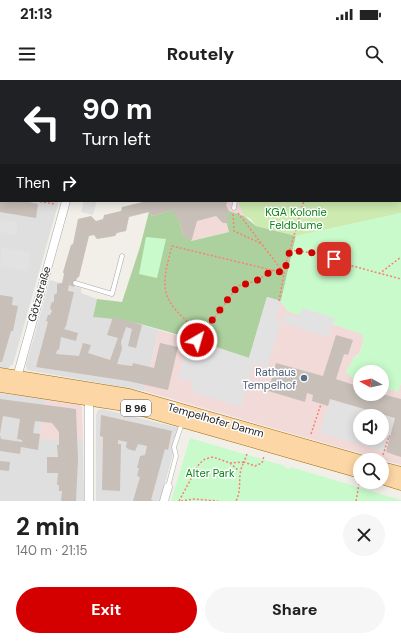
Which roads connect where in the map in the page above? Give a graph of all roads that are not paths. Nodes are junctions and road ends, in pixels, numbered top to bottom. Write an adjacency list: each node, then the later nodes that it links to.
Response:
1 (66, 202): 7 (street, Götzstraße)
2 (235, 202): 3 (lane)
3 (234, 208)
4 (122, 256): 5 (lane)
5 (75, 283)
6 (0, 374): 7 (main road, Tempelhofer Damm / B 96)
7 (16, 382): 8 (main road, Tempelhofer Damm / B 96); 9 (main road, Tempelhofer Damm / B 96); 11 (main road, Tempelhofer Damm / B 96)
8 (0, 386)
9 (89, 398): 10 (main road, Tempelhofer Damm / B 96); 18 (street)
10 (183, 420): 14 (main road, Tempelhofer Damm / B 96); 17 (lane)
11 (353, 459)
12 (389, 470): 13 (main road)
13 (401, 473)
14 (353, 476)
15 (389, 480): 16 (main road)
16 (401, 484)
17 (168, 487): 19 (street)
18 (89, 501)
19 (164, 501)

